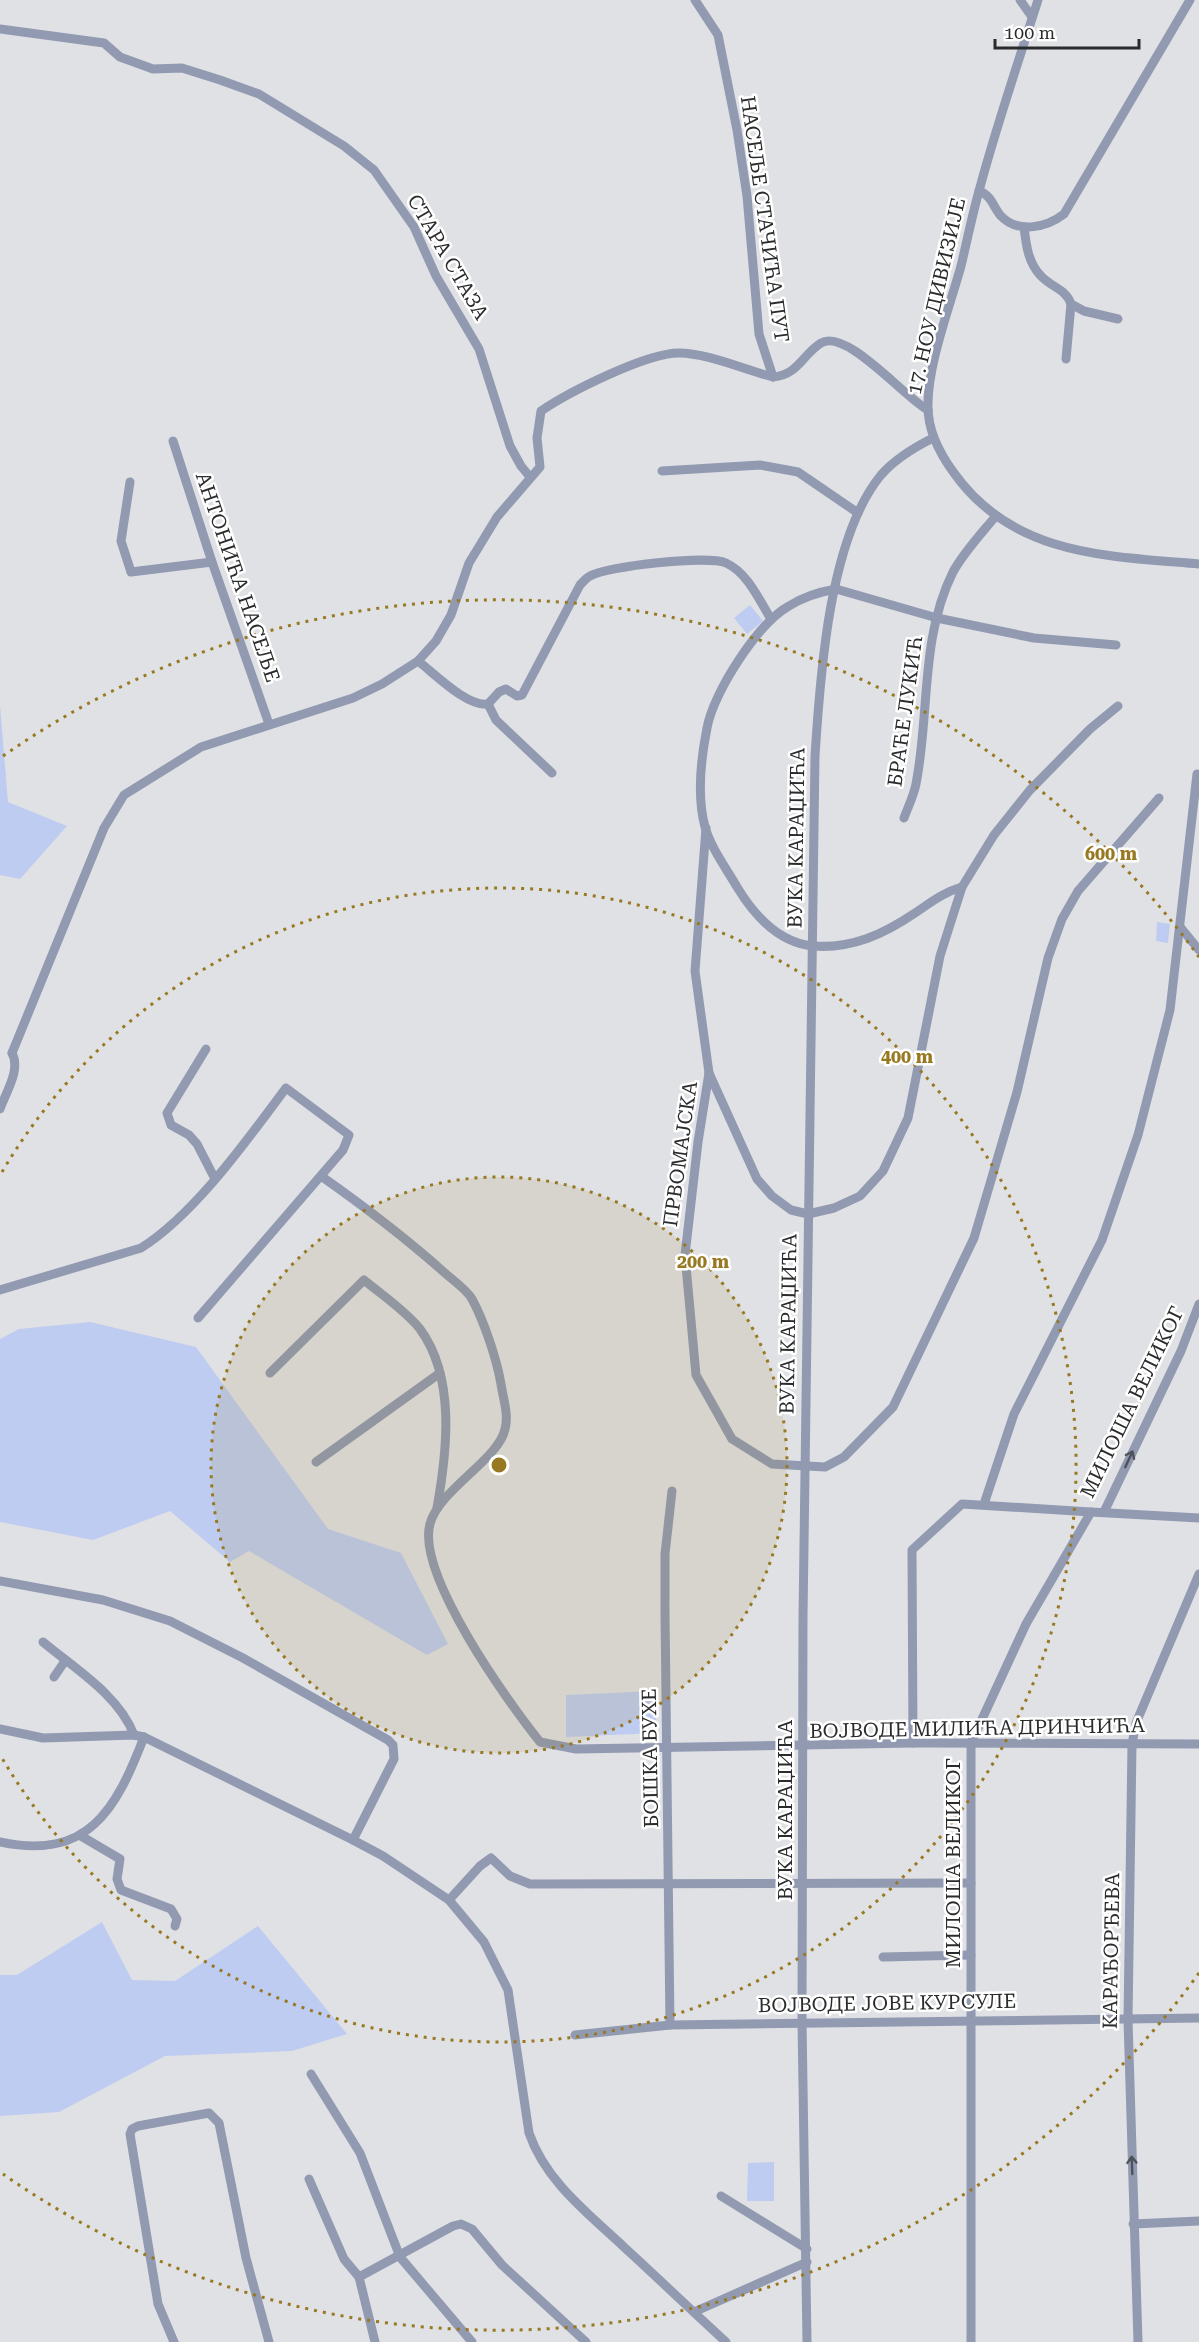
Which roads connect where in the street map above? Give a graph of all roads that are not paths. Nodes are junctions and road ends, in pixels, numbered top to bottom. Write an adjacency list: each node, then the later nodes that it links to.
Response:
1 (695, 0): 12 (street, НАСЕЉЕ СТАЧИЋА ПУТ)
2 (1020, 0): 5 (street)
3 (1038, 0): 5 (street, 17. НОУ ДИВИЗИЈЕ)
4 (1190, 0): 8 (street)
5 (1032, 17): 7 (street, 17. НОУ ДИВИЗИЈЕ)
6 (0, 29): 17 (street, СТАРА СТАЗА)
7 (979, 191): 8 (street, 17. НОУ ДИВИЗИЈЕ); 13 (street, 17. НОУ ДИВИЗИЈЕ)
8 (1024, 227): 9 (street)
9 (1071, 304): 10 (street); 11 (street)
10 (1118, 319)
11 (1066, 359)
12 (773, 377): 13 (street); 17 (street)
13 (928, 410): 14 (street, 17. НОУ ДИВИЗИЈЕ)
14 (933, 438): 19 (street, ВУКА КАРАЏИЋА); 20 (street)
15 (173, 441): 21 (street, АНТОНИЋА НАСЕЉЕ)
16 (662, 471): 19 (street)
17 (530, 477): 27 (street)
18 (130, 482): 21 (street)
19 (858, 513): 23 (street, ВУКА КАРАЏИЋА)
20 (995, 517): 22 (street); 24 (street, БРАЋЕ ЛУКИЋ)
21 (212, 562): 30 (street, АНТОНИЋА НАСЕЉЕ)
22 (1199, 564)
23 (836, 589): 24 (street); 25 (street); 38 (street, ВУКА КАРАЏИЋА)
24 (938, 618): 26 (street); 34 (street, БРАЋЕ ЛУКИЋ)
25 (771, 619): 28 (street); 35 (street)
26 (1116, 645)
27 (418, 661): 28 (street); 30 (street)
28 (488, 704): 31 (street)
29 (1118, 706): 36 (street)
30 (269, 724): 42 (street)
31 (552, 773)
32 (1197, 774): 37 (street)
33 (1159, 798): 54 (street, ПРВОМАЈСКА)
34 (904, 818)
35 (706, 828): 38 (street); 43 (street)
36 (962, 887): 38 (street); 47 (street)
37 (1181, 928): 39 (street); 56 (street)
38 (812, 946): 47 (street, ВУКА КАРАЏИЋА)
39 (1199, 950)
40 (206, 1049): 46 (street)
41 (0, 1051): 42 (street)
42 (12, 1053): 44 (street)
43 (710, 1073): 47 (street); 54 (street, ПРВОМАЈСКА)
44 (0, 1110)
45 (321, 1176): 46 (street); 50 (street); 57 (street)
46 (214, 1177): 48 (street)
47 (808, 1214): 54 (street, ВУКА КАРАЏИЋА)
48 (0, 1290)
49 (1199, 1304): 59 (street, МИЛОША ВЕЛИКОГ, one-way to 49)
50 (198, 1318)
51 (270, 1373): 52 (street)
52 (440, 1373): 53 (street); 57 (street)
53 (316, 1462)
54 (804, 1467): 73 (street, ВУКА КАРАЏИЋА)
55 (672, 1491): 72 (street, БОШКА БУХЕ)
56 (984, 1504): 58 (street); 68 (street)
57 (437, 1508): 72 (street, ВОЈВОДЕ МИЛИЋА ДРИНЧИЋА)
58 (1091, 1512): 59 (street, МИЛОША ВЕЛИКОГ); 69 (street, МИЛОША ВЕЛИКОГ)
59 (1104, 1512): 60 (street)
60 (1199, 1518)
61 (1199, 1574): 70 (street, КАРАЂОРЂЕВА)
62 (0, 1581): 75 (street)
63 (43, 1642): 64 (street)
64 (65, 1661): 65 (street); 67 (street)
65 (54, 1677)
66 (0, 1729): 67 (street)
67 (139, 1736): 74 (street); 75 (street)
68 (912, 1743): 69 (street, ВОЈВОДЕ МИЛИЋА ДРИНЧИЋА); 73 (street, ВОЈВОДЕ МИЛИЋА ДРИНЧИЋА)
69 (971, 1743): 70 (street, ВОЈВОДЕ МИЛИЋА ДРИНЧИЋА); 78 (street, МИЛОША ВЕЛИКОГ)
70 (1132, 1744): 71 (street, ВОЈВОДЕ МИЛИЋА ДРИНЧИЋА); 86 (street, КАРАЂОРЂЕВА)
71 (1199, 1744)
72 (668, 1746): 73 (street, ВОЈВОДЕ МИЛИЋА ДРИНЧИЋА); 77 (street, БОШКА БУХЕ)
73 (803, 1747): 79 (street, ВУКА КАРАЏИЋА)
74 (81, 1836): 76 (street); 81 (street)
75 (353, 1840): 80 (street)
76 (0, 1842)
77 (669, 1883): 79 (street); 80 (street); 88 (street, БОШКА БУХЕ)
78 (971, 1883): 79 (street); 82 (street, МИЛОША ВЕЛИКОГ)
79 (803, 1884): 87 (street, ВУКА КАРАЏИЋА)
80 (449, 1900): 99 (street)
81 (175, 1926)
82 (971, 1955): 83 (street); 85 (street, МИЛОША ВЕЛИКОГ)
83 (883, 1957)
84 (1199, 2018): 86 (street, ВОЈВОДЕ ЈОВЕ КУРСУЛЕ)
85 (970, 2020): 86 (street, ВОЈВОДЕ ЈОВЕ КУРСУЛЕ); 87 (street, ВОЈВОДЕ ЈОВЕ КУРСУЛЕ); 107 (street, МИЛОША ВЕЛИКОГ)
86 (1128, 2020): 94 (street, КАРАЂОРЂЕВА, one-way to 86)
87 (802, 2021): 88 (street, ВОЈВОДЕ ЈОВЕ КУРСУЛЕ); 95 (street, ВУКА КАРАЏИЋА)
88 (669, 2025): 89 (street, ВОЈВОДЕ ЈОВЕ КУРСУЛЕ)
89 (575, 2035)
90 (311, 2074): 96 (street)
91 (309, 2179): 98 (street)
92 (721, 2196): 95 (street)
93 (1199, 2220): 94 (street)
94 (1133, 2224): 108 (street, КАРАЂОРЂЕВА)
95 (807, 2249): 97 (street, ВУКА КАРАЏИЋА)
96 (400, 2257): 98 (street); 103 (street); 104 (street)
97 (807, 2262): 99 (street); 106 (street, ВУКА КАРАЏИЋА)
98 (359, 2277): 102 (street)
99 (694, 2312): 105 (street)
100 (174, 2342): 101 (street)
101 (269, 2342)
102 (375, 2342)
103 (472, 2342)
104 (586, 2342)
105 (726, 2342)
106 (807, 2342)
107 (971, 2342)
108 (1138, 2342)

